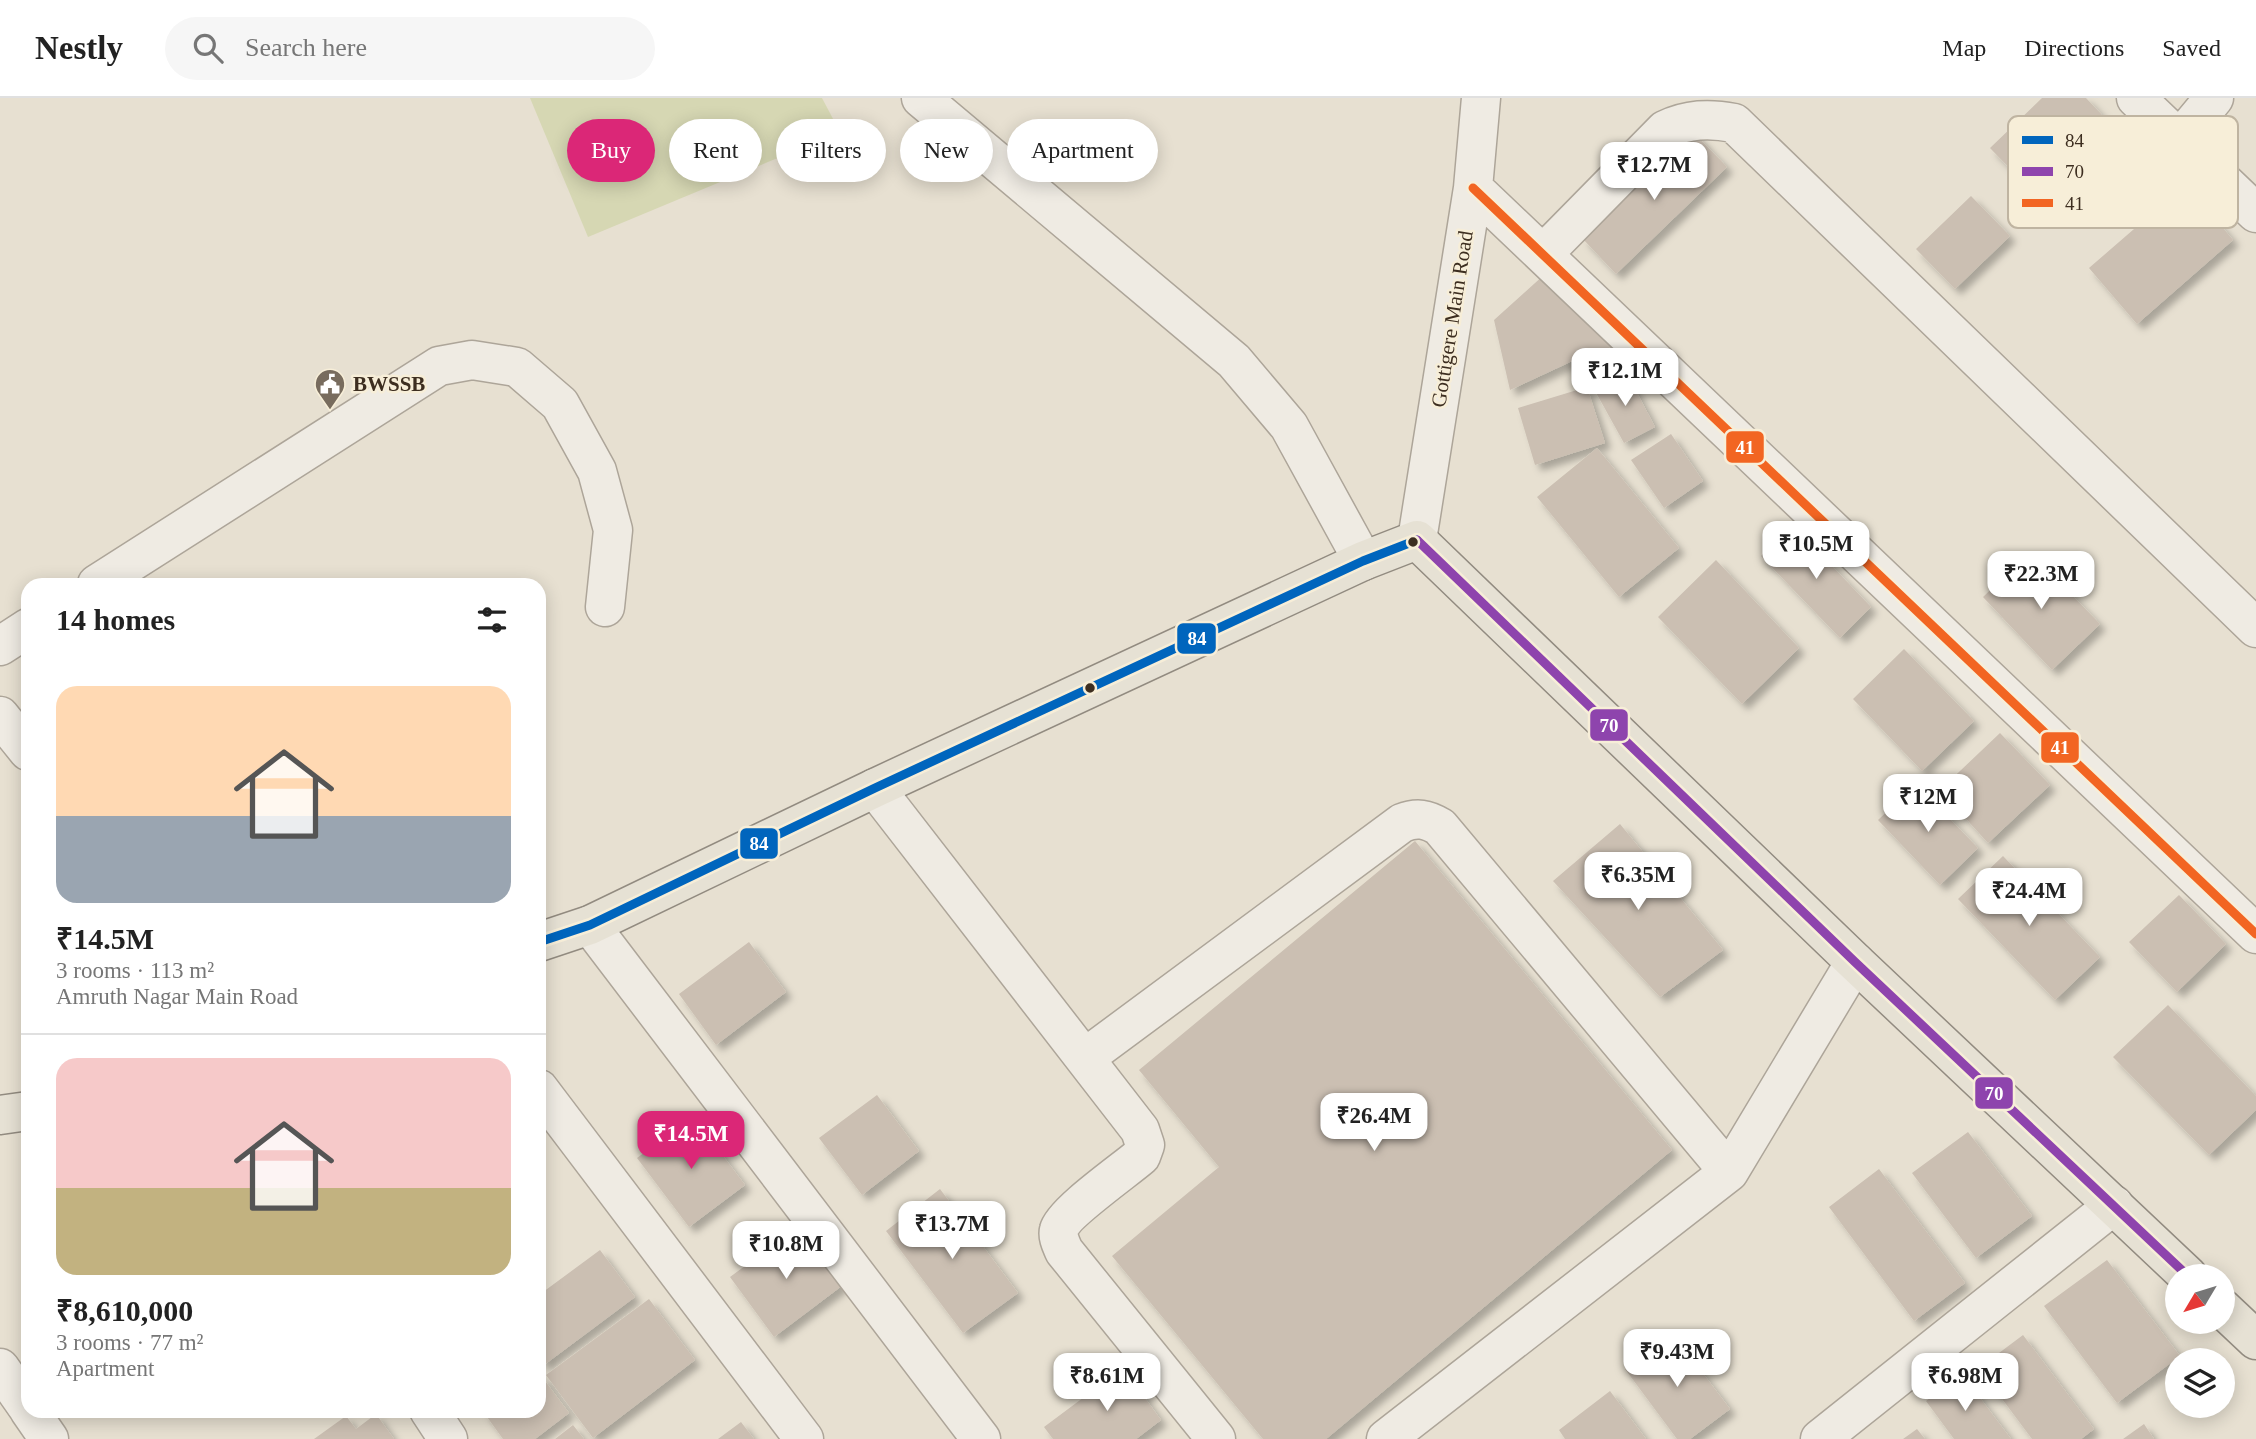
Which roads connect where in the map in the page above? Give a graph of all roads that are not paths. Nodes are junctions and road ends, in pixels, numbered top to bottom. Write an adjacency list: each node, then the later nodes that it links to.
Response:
1 (921, 98): 12 (street)
2 (1481, 98): 7 (street, Gottigere Main Road)
3 (2136, 98): 5 (street)
4 (2214, 98): 6 (street)
5 (2155, 116)
6 (2199, 116)
7 (1473, 188): 10 (street); 11 (street, Gottigere Main Road)
8 (2238, 195): 9 (street)
9 (2256, 213)
10 (1543, 254): 15 (street); 22 (street)
11 (1417, 540): 12 (main road); 24 (main road)
12 (1363, 561): 20 (main road)
13 (106, 578): 14 (street)
14 (605, 607)
15 (2256, 628)
16 (21, 632): 17 (street)
17 (0, 646)
18 (0, 716): 19 (street)
19 (21, 742)
20 (875, 788): 21 (main road); 25 (street)
21 (590, 925): 23 (main road); 41 (street)
22 (2256, 934)
23 (546, 940)
24 (1855, 962): 29 (street); 30 (main road)
25 (1086, 1058): 29 (street); 42 (street)
26 (546, 1098): 40 (street)
27 (21, 1112): 28 (main road)
28 (0, 1115)
29 (1729, 1172): 43 (street)
30 (2114, 1205): 31 (main road); 44 (street)
31 (2175, 1264)
32 (2235, 1320): 33 (main road)
33 (2256, 1340)
34 (0, 1368): 35 (street)
35 (21, 1398)
36 (35, 1418): 38 (street)
37 (435, 1418): 39 (street)
38 (49, 1439)
39 (449, 1439)
40 (804, 1439)
41 (981, 1439)
42 (1216, 1439)
43 (1386, 1439)
44 (1821, 1439)

